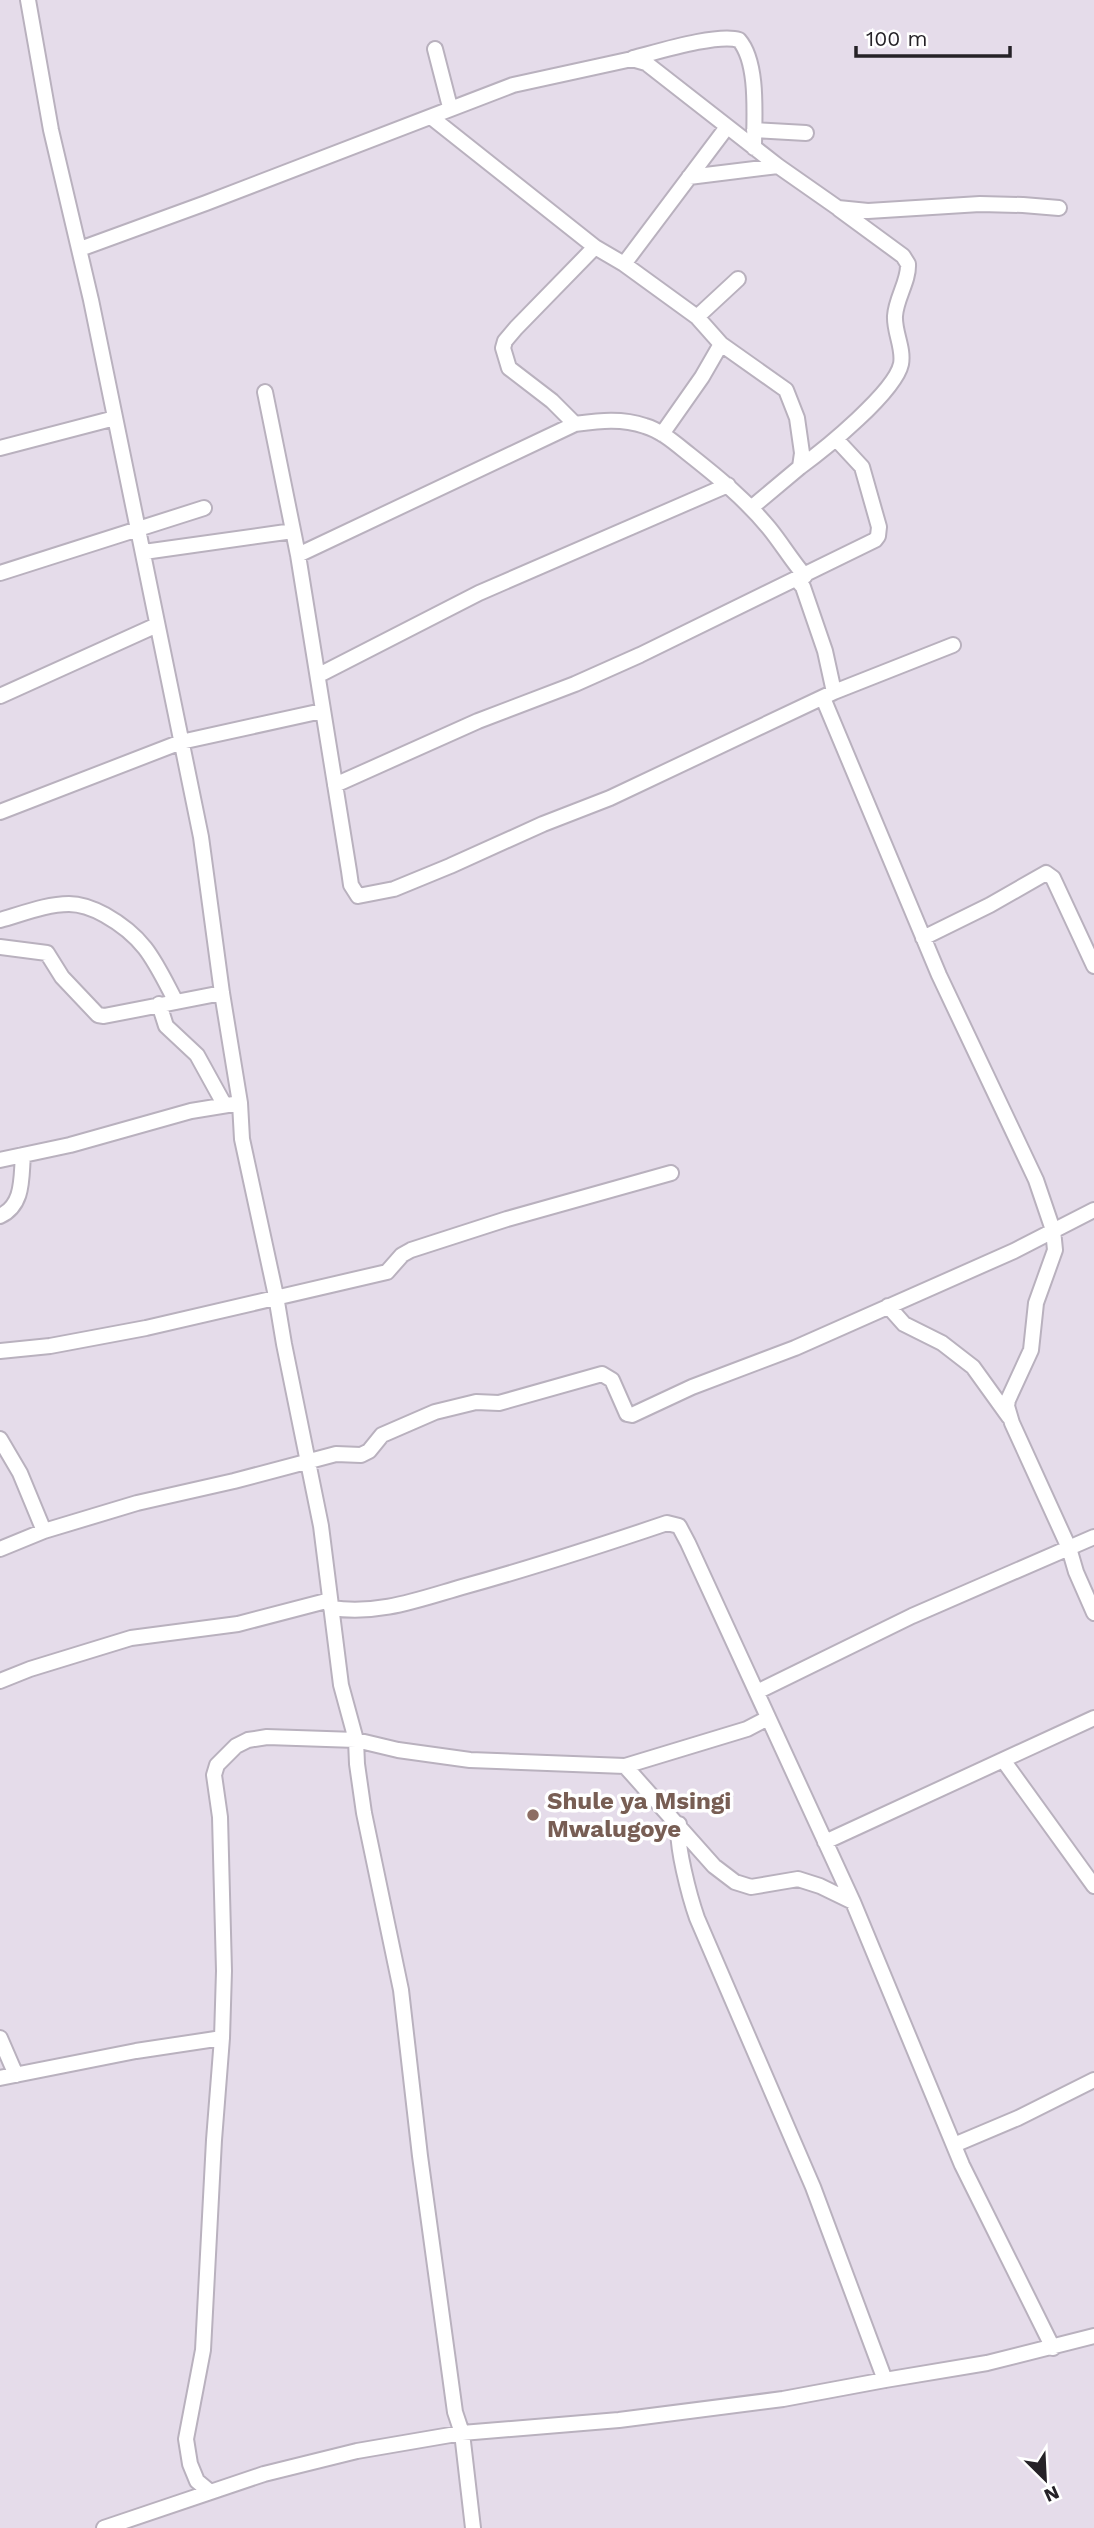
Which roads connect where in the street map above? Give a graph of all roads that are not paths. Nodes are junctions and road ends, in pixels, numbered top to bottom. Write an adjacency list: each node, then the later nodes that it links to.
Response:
1 (28, 0): 15 (street)
2 (435, 48): 4 (street)
3 (632, 59): 4 (street); 6 (street); 7 (street)
4 (450, 107): 5 (street)
5 (431, 117): 14 (street); 15 (street)
6 (727, 127): 9 (street); 11 (street)
7 (754, 130): 8 (street); 9 (street)
8 (806, 133)
9 (754, 148): 10 (street)
10 (778, 166): 11 (street); 12 (street)
11 (689, 177): 16 (street)
12 (838, 208): 13 (street); 24 (street)
13 (1059, 208)
14 (595, 247): 16 (street); 22 (street)
15 (80, 249): 21 (street)
16 (624, 264): 18 (street)
17 (738, 279): 18 (street)
18 (696, 317): 19 (street)
19 (722, 344): 23 (street); 26 (street)
20 (265, 392): 31 (street)
21 (115, 418): 25 (street); 30 (street)
22 (575, 424): 23 (street); 33 (street)
23 (662, 434): 27 (street)
24 (836, 439): 26 (street); 35 (street)
25 (0, 448)
26 (800, 467): 29 (street)
27 (728, 485): 29 (street); 38 (street)
28 (204, 508): 30 (street)
29 (751, 508): 35 (street)
30 (139, 527): 32 (street); 34 (street)
31 (293, 531): 32 (street); 33 (street)
32 (144, 552): 36 (street)
33 (298, 555): 38 (street)
34 (0, 573)
35 (801, 578): 39 (street); 43 (street)
36 (158, 625): 40 (street); 42 (street)
37 (953, 646): 39 (street)
38 (319, 675): 41 (street)
39 (828, 695): 43 (street); 46 (street)
40 (0, 696)
41 (322, 711): 42 (street); 43 (street)
42 (181, 742): 44 (street); 49 (street)
43 (335, 785)
44 (0, 812)
45 (0, 920): 50 (street)
46 (923, 938): 48 (street); 59 (street)
47 (0, 947): 51 (street)
48 (1094, 966)
49 (222, 993): 50 (street); 52 (street)
50 (176, 1002): 51 (street)
51 (159, 1004): 53 (street)
52 (240, 1103): 53 (street); 60 (street)
53 (224, 1104): 54 (street)
54 (23, 1155): 55 (street); 58 (street)
55 (0, 1160)
56 (671, 1173): 60 (street)
57 (1094, 1210): 59 (street)
58 (0, 1216)
59 (1053, 1230): 61 (street); 63 (street)
60 (276, 1296): 62 (street); 65 (street)
61 (888, 1306): 63 (street); 65 (street)
62 (0, 1351)
63 (1010, 1418): 68 (street)
64 (0, 1439): 66 (street)
65 (308, 1462): 66 (street); 70 (street)
66 (44, 1531): 69 (street)
67 (1094, 1537): 68 (street)
68 (1069, 1548): 71 (street); 73 (street)
69 (0, 1549)
70 (330, 1604): 72 (street); 73 (street); 76 (street)
71 (1094, 1614)
72 (0, 1681)
73 (757, 1692): 74 (street)
74 (768, 1718): 78 (street); 80 (street)
75 (1094, 1718): 77 (street)
76 (356, 1740): 78 (street); 84 (street); 92 (street)
77 (1003, 1760): 80 (street); 81 (street)
78 (625, 1766): 79 (street)
79 (679, 1824): 82 (street); 91 (street)
80 (825, 1842): 82 (street)
81 (1094, 1886)
82 (853, 1902): 88 (street)
83 (0, 2038): 85 (street)
84 (222, 2038): 85 (street); 93 (street)
85 (16, 2075): 86 (street)
86 (0, 2078)
87 (1094, 2080): 88 (street)
88 (954, 2145): 90 (street)
89 (1094, 2336): 90 (street)
90 (1053, 2348): 91 (street)
91 (885, 2379): 92 (street)
92 (462, 2433): 93 (street); 95 (street)
93 (209, 2491): 94 (street)
94 (104, 2528)
95 (473, 2528)

